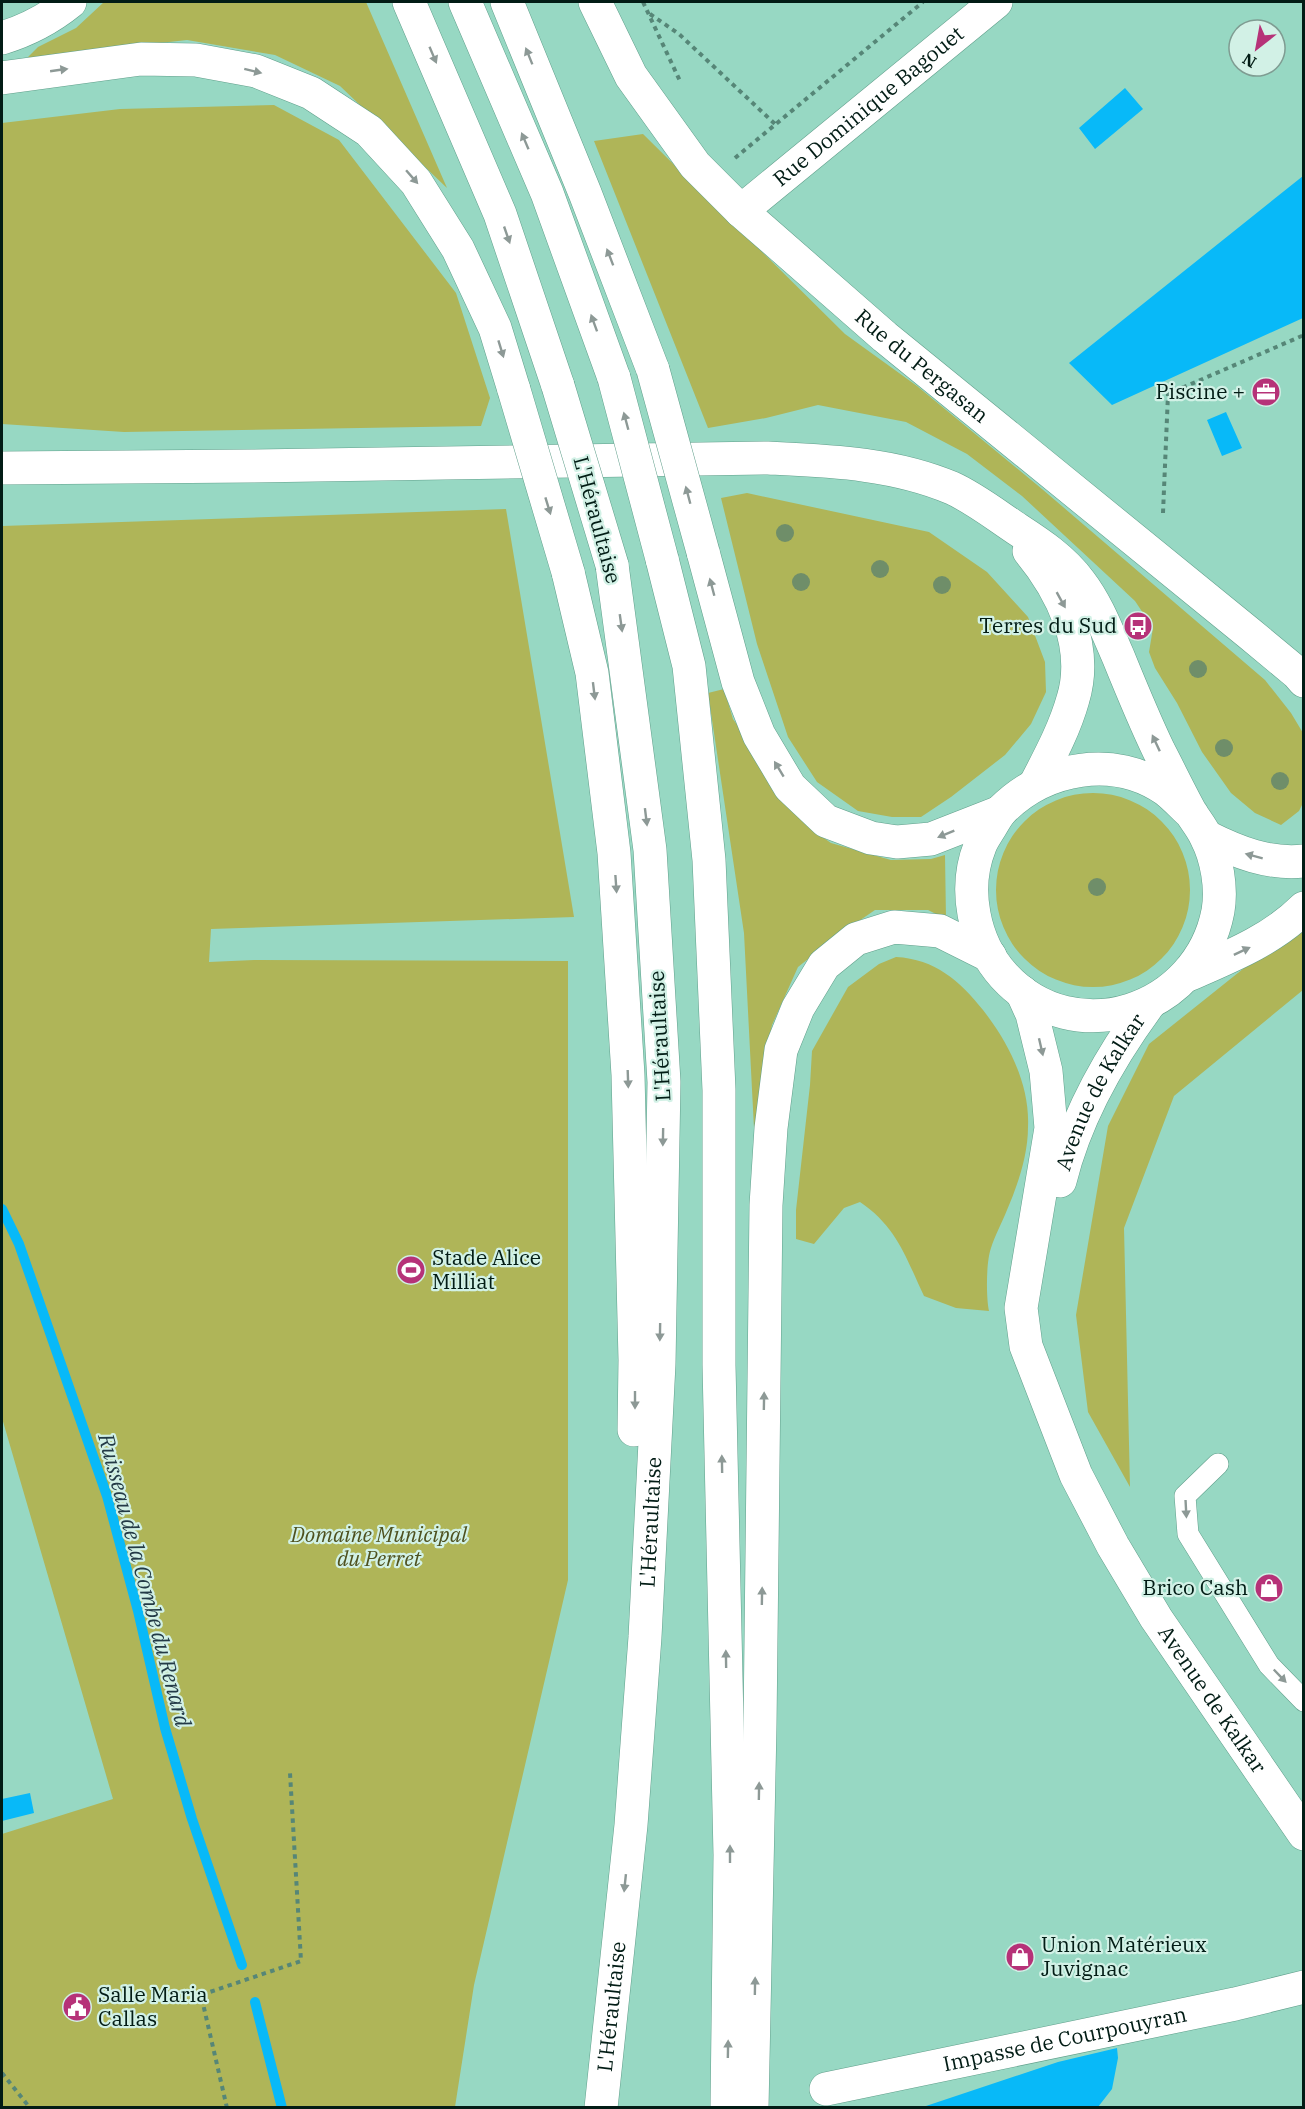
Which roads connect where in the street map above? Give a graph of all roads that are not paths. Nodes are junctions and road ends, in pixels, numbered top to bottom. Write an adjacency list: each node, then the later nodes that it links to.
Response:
1 (70, 2): 7 (main road)
2 (409, 2): 26 (main road, L'Héraultaise, one-way to 26, bridge)
3 (465, 2): 30 (main road, one-way to 3, bridge)
4 (507, 2): 14 (main road, one-way to 4, bridge)
5 (595, 2): 9 (main road, Rue du Pergasan)
6 (996, 2): 9 (main road, Rue Dominique Bagouet)
7 (2, 38)
8 (2, 78): 26 (main road, one-way to 26, bridge)
9 (741, 211): 12 (main road, Rue du Pergasan)
10 (11, 465): 11 (main road)
11 (1002, 519): 13 (main road, one-way to 13); 15 (main road, one-way to 11)
12 (1304, 681)
13 (1036, 783): 14 (main road); 15 (main road)
14 (1000, 812): 18 (main road)
15 (1199, 826): 16 (main road, one-way to 15); 19 (main road)
16 (1304, 861)
17 (1304, 908): 19 (main road, one-way to 17)
18 (990, 956): 20 (main road); 31 (main road, one-way to 18)
19 (1188, 975): 21 (main road)
20 (1022, 992): 21 (main road); 22 (main road, Avenue de Kalkar, one-way to 22)
21 (1149, 1004): 22 (main road, Avenue de Kalkar)
22 (1046, 1400): 25 (main road, Avenue de Kalkar)
23 (1218, 1464): 24 (lane, one-way to 24)
24 (1304, 1701)
25 (1300, 1823)
26 (631, 1825): 29 (main road, L'Héraultaise, one-way to 29)
27 (1304, 1987): 28 (main road, Impasse de Courpouyran)
28 (826, 2089)
29 (601, 2108)
30 (727, 2108)
31 (752, 2108)

